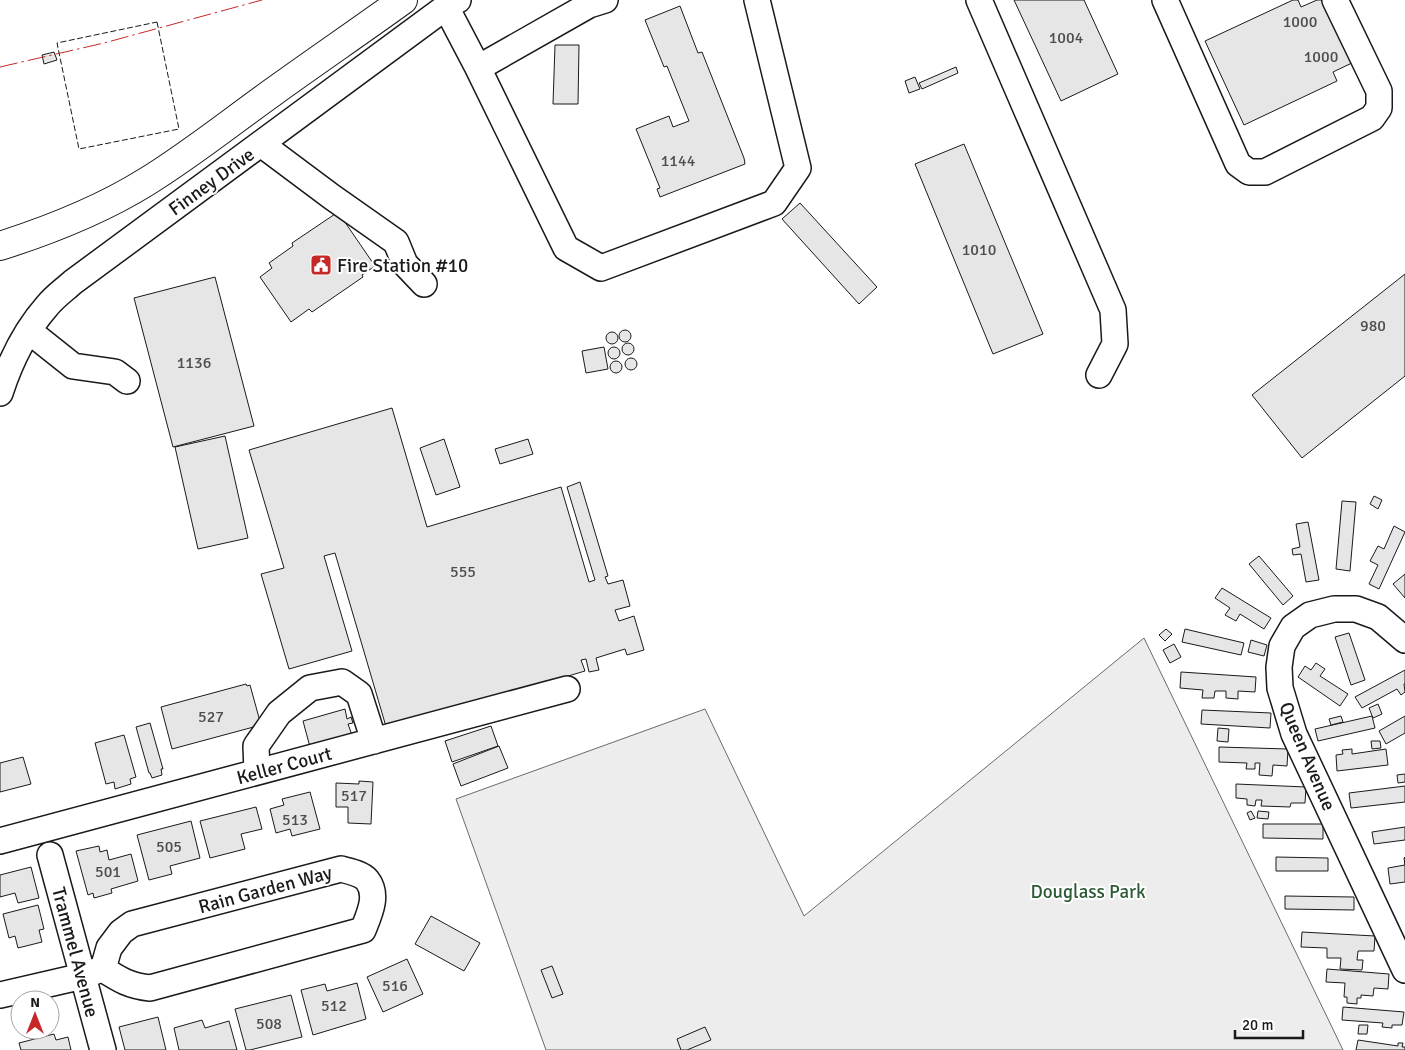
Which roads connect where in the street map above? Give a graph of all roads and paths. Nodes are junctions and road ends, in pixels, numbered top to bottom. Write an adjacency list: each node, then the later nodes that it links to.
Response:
1 (403, 0): 10 (highway)
2 (605, 0): 8 (street)
3 (757, 0): 8 (street)
4 (979, 0): 13 (street)
5 (1165, 0): 6 (street)
6 (1335, 0)
7 (452, 4): 8 (street); 9 (street, Finney Drive)
8 (478, 68)
9 (261, 144): 11 (street); 12 (street, Finney Drive)
10 (0, 246)
11 (424, 284)
12 (29, 331): 14 (street); 15 (street, Finney Drive)
13 (1099, 375)
14 (128, 381)
15 (0, 393)
16 (1405, 640): 22 (street, Queen Avenue)
17 (567, 689): 18 (street, Keller Court)
18 (374, 741): 19 (street, Keller Court); 19 (street)
19 (257, 772): 20 (street, Keller Court)
20 (0, 841)
21 (50, 855): 23 (street, Trammel Avenue)
22 (1405, 970)
23 (93, 972): 23 (street, Rain Garden Way); 24 (street); 25 (street, Trammel Avenue)
24 (0, 995)
25 (103, 1050)

